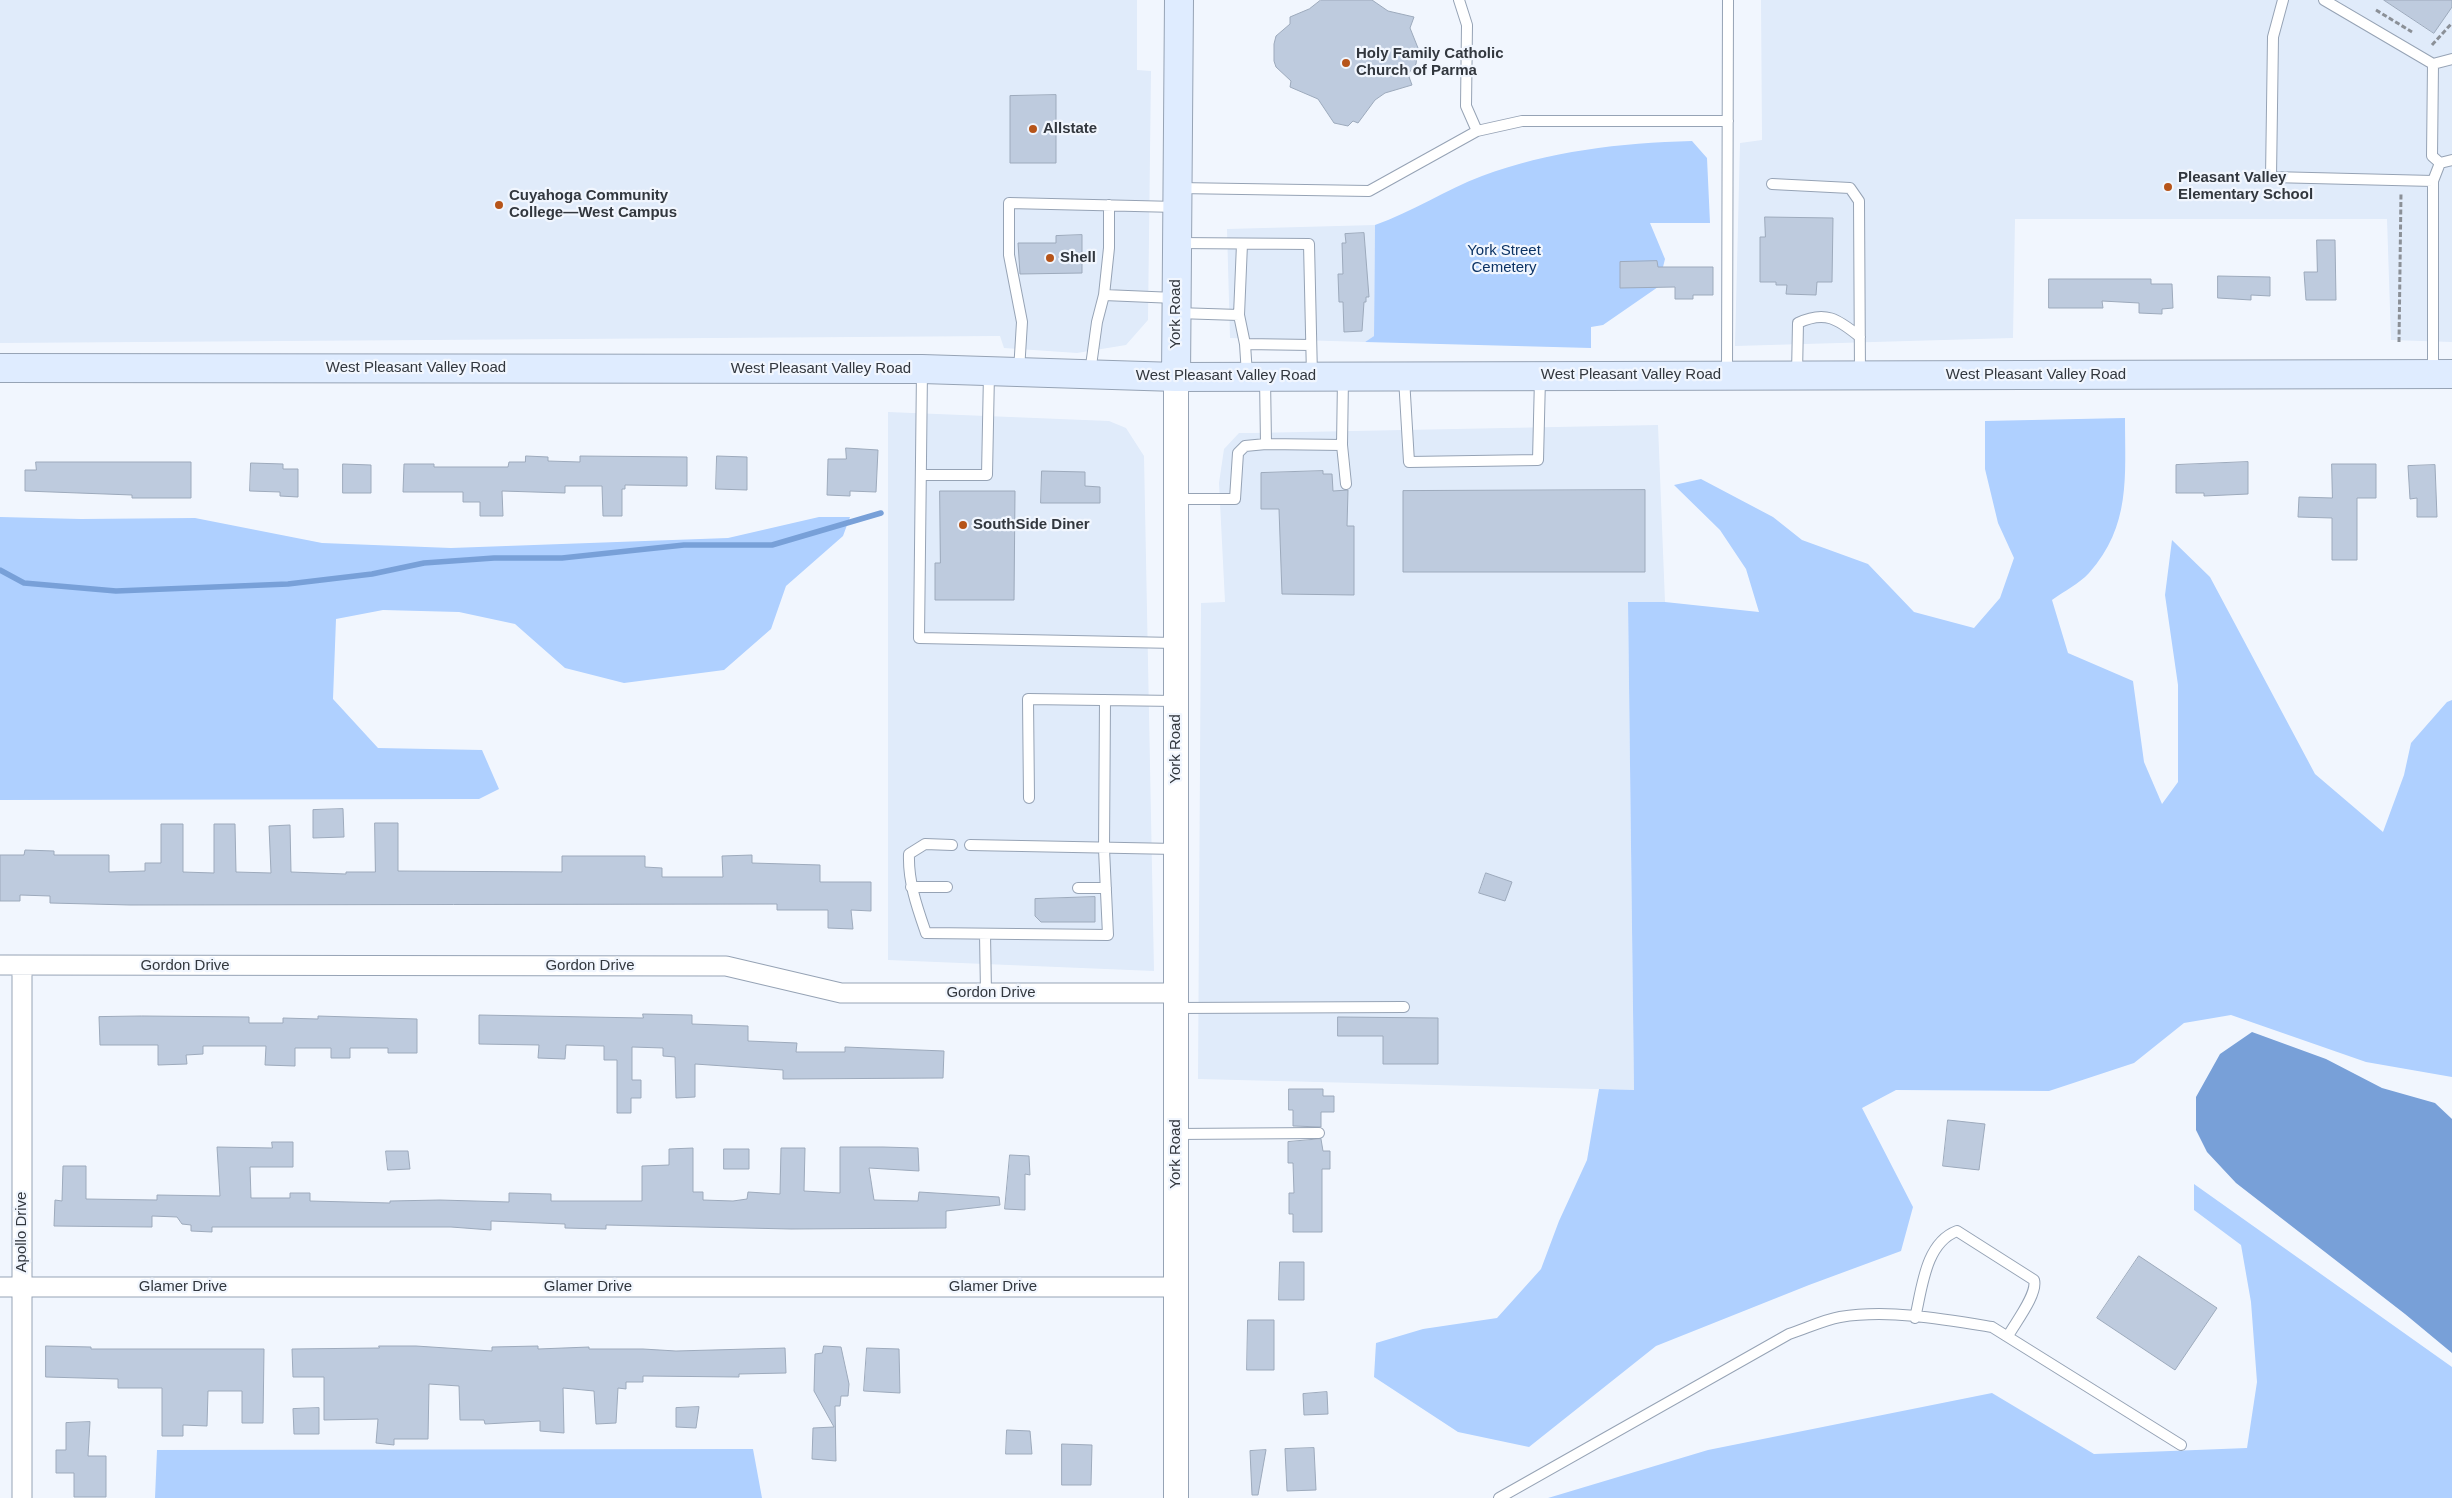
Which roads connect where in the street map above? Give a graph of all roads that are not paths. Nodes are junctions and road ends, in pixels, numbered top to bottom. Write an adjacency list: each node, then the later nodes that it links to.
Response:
1 (1179, 0): 14 (main road, York Road)
2 (1459, 0): 9 (lane)
3 (1728, 0): 8 (lane)
4 (2283, 0): 12 (lane)
5 (2324, 0): 7 (lane)
6 (2452, 60): 7 (lane)
7 (2433, 64): 11 (lane)
8 (1728, 121): 9 (lane); 30 (lane)
9 (1477, 131): 14 (lane)
10 (2452, 160): 11 (lane)
11 (2440, 163): 12 (lane)
12 (2433, 181): 29 (lane)
13 (1772, 184): 21 (lane)
14 (1177, 198): 15 (lane); 16 (main road, York Road)
15 (1109, 205): 18 (lane); 27 (lane)
16 (1177, 243): 17 (lane); 19 (main road, York Road)
17 (1242, 244): 20 (lane); 23 (lane)
18 (1104, 295): 19 (lane); 28 (lane)
19 (1176, 305): 20 (lane); 37 (main road, York Road)
20 (1239, 315): 22 (lane)
21 (1860, 337): 31 (lane); 32 (lane)
22 (1245, 344): 23 (lane); 38 (lane)
23 (1311, 345): 34 (lane)
24 (0, 368): 25 (main road, West Pleasant Valley Road)
25 (922, 369): 26 (main road, West Pleasant Valley Road); 41 (lane)
26 (989, 372): 27 (main road, West Pleasant Valley Road); 41 (lane)
27 (1019, 372): 28 (main road, West Pleasant Valley Road)
28 (1090, 374): 37 (main road, West Pleasant Valley Road)
29 (2443, 374): 32 (main road, West Pleasant Valley Road)
30 (1727, 375): 31 (main road, West Pleasant Valley Road); 33 (main road, West Pleasant Valley Road)
31 (1797, 375): 32 (main road, West Pleasant Valley Road)
32 (1860, 375)
33 (1540, 376): 36 (main road, West Pleasant Valley Road); 36 (lane)
34 (1312, 377): 35 (main road, West Pleasant Valley Road); 38 (main road, West Pleasant Valley Road)
35 (1343, 377): 36 (main road, West Pleasant Valley Road); 40 (lane)
36 (1404, 377)
37 (1176, 378): 38 (main road, West Pleasant Valley Road); 43 (street, York Road)
38 (1256, 378): 39 (lane)
39 (1266, 444): 40 (lane); 43 (lane)
40 (1342, 444): 42 (lane)
41 (921, 475): 44 (lane)
42 (1346, 484)
43 (1176, 499): 44 (street, York Road)
44 (1176, 643): 46 (street, York Road)
45 (1106, 700): 46 (lane); 47 (lane); 50 (lane)
46 (1176, 701): 51 (street, York Road)
47 (1029, 798)
48 (952, 845): 52 (lane)
49 (970, 845): 50 (lane)
50 (1104, 849): 51 (lane); 55 (lane)
51 (1176, 849): 60 (street, York Road)
52 (911, 887): 53 (lane); 56 (lane)
53 (947, 887)
54 (1078, 888): 55 (lane)
55 (1106, 888): 56 (lane)
56 (985, 934): 59 (lane)
57 (0, 965): 58 (street, Gordon Drive)
58 (22, 966): 59 (street, Gordon Drive); 65 (street, Apollo Drive)
59 (986, 993): 60 (street, Gordon Drive)
60 (1176, 1000): 61 (lane); 63 (street, York Road)
61 (1404, 1007)
62 (1319, 1133): 63 (lane)
63 (1176, 1134): 66 (street, York Road)
64 (0, 1287): 65 (street, Glamer Drive)
65 (22, 1287): 66 (street, Glamer Drive); 70 (street, Apollo Drive)
66 (1176, 1287): 71 (street, York Road)
67 (1915, 1318): 68 (lane); 68 (lane); 72 (lane)
68 (2008, 1336): 69 (lane)
69 (2181, 1445)
70 (22, 1498)
71 (1176, 1498)
72 (1499, 1498)

